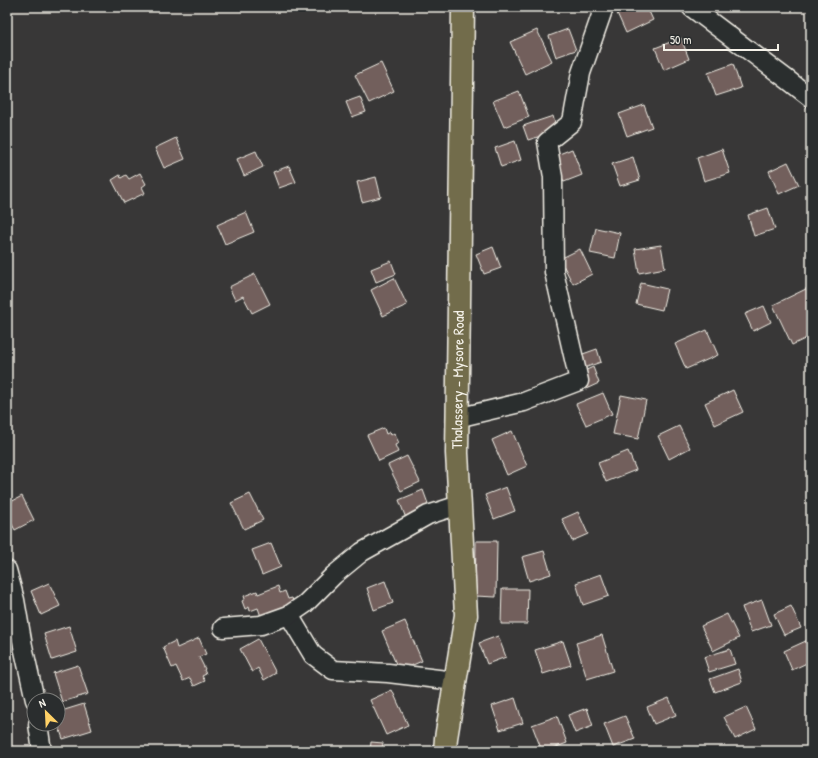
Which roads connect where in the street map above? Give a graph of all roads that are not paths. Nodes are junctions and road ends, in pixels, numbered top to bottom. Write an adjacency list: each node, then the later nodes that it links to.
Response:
1 (463, 7): 5 (main road, Thalassery - Mysore Road)
2 (604, 7): 5 (street)
3 (691, 7): 4 (street)
4 (811, 98)
5 (457, 418): 6 (main road, Thalassery - Mysore Road)
6 (460, 505): 8 (street); 10 (main road, Thalassery - Mysore Road)
7 (7, 570): 11 (street)
8 (289, 615): 9 (street); 10 (street)
9 (223, 628)
10 (455, 681): 14 (main road, Thalassery - Mysore Road)
11 (33, 692)
12 (39, 732): 13 (street)
13 (42, 751)
14 (445, 751)

